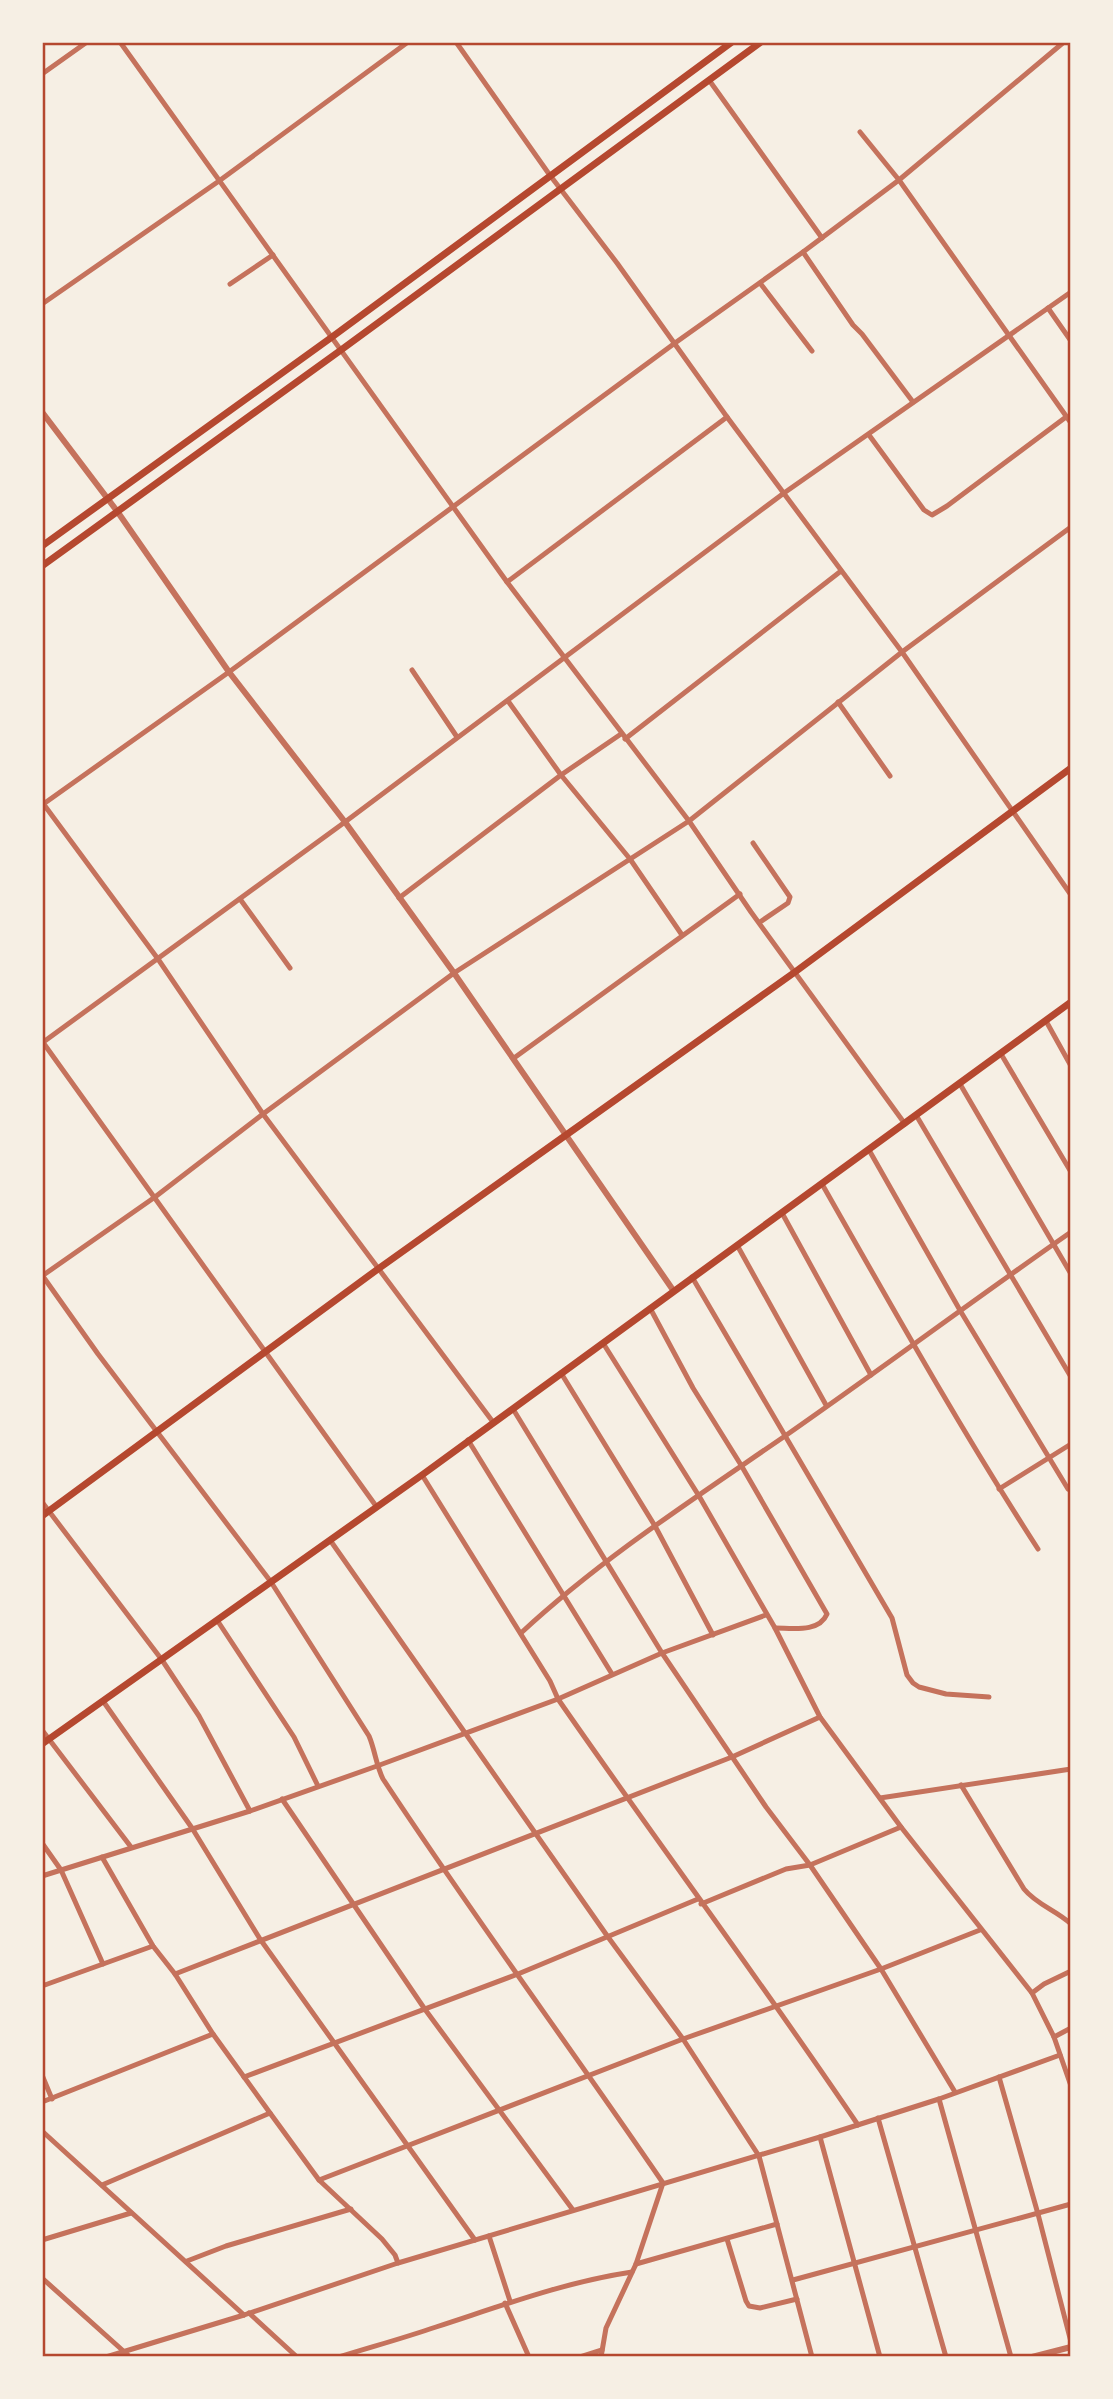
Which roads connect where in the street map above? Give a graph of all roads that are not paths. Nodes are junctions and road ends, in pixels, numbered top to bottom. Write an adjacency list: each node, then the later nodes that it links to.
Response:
1 (87, 42): 8 (street)
2 (120, 42): 13 (street)
3 (408, 42): 13 (street)
4 (456, 42): 11 (street)
5 (732, 42): 11 (main road)
6 (761, 42): 9 (main road)
7 (1064, 42): 12 (street)
8 (42, 74)
9 (709, 80): 14 (main road); 15 (street)
10 (860, 132): 12 (street)
11 (550, 174): 14 (street); 24 (main road)
12 (899, 180): 15 (street); 23 (street)
13 (219, 181): 17 (street); 21 (street)
14 (561, 189): 26 (street); 27 (main road)
15 (822, 238): 16 (street)
16 (803, 252): 18 (street); 29 (street)
17 (273, 255): 19 (street); 24 (street)
18 (760, 283): 26 (street); 28 (street)
19 (230, 284)
20 (1071, 292): 22 (street)
21 (42, 304)
22 (1048, 308): 23 (street); 25 (street)
23 (1008, 335): 29 (street); 32 (street)
24 (332, 337): 27 (street); 35 (main road)
25 (1071, 341)
26 (675, 343): 31 (street); 41 (street)
27 (341, 350): 36 (main road); 41 (street)
28 (812, 351)
29 (913, 402): 34 (street)
30 (42, 412): 40 (street)
31 (727, 417): 39 (street); 47 (street)
32 (1066, 417): 33 (street); 34 (street)
33 (1071, 423)
34 (869, 435): 39 (street)
35 (173, 451): 36 (main road); 37 (main road)
36 (183, 463): 38 (main road)
37 (142, 474): 38 (main road); 40 (main road)
38 (152, 486): 42 (main road)
39 (784, 493): 46 (street); 49 (street)
40 (107, 499): 42 (street); 44 (main road)
41 (453, 505): 47 (street); 51 (street)
42 (117, 511): 45 (main road); 51 (street)
43 (1071, 527): 48 (street)
44 (42, 546)
45 (42, 566)
46 (841, 571): 48 (street); 55 (street)
47 (507, 582): 49 (street)
48 (902, 652): 53 (street); 60 (street)
49 (565, 656): 52 (street); 55 (street)
50 (412, 670): 54 (street)
51 (229, 672): 59 (street); 62 (street)
52 (508, 701): 54 (street); 57 (street)
53 (838, 702): 58 (street); 61 (street)
54 (457, 737): 62 (street)
55 (623, 737): 57 (street); 61 (street)
56 (1071, 768): 60 (main road)
57 (561, 775): 64 (street); 67 (street)
58 (890, 776)
59 (42, 804): 71 (street)
60 (1012, 811): 66 (street); 73 (main road)
61 (689, 821): 64 (street); 65 (street)
62 (345, 822): 67 (street); 68 (street)
63 (753, 843): 69 (street)
64 (629, 859): 70 (street); 74 (street)
65 (740, 894): 69 (street); 70 (street)
66 (1071, 895)
67 (399, 898): 74 (street)
68 (240, 899): 71 (street); 72 (street)
69 (760, 922): 73 (street)
70 (682, 935): 79 (street)
71 (158, 959): 77 (street); 82 (street)
72 (290, 968)
73 (794, 972): 84 (street); 85 (main road)
74 (454, 973): 79 (street); 82 (street)
75 (1071, 1003): 76 (main road)
76 (1046, 1021): 78 (main road); 80 (street)
77 (42, 1042): 89 (street)
78 (1001, 1054): 81 (main road); 87 (street)
79 (514, 1058): 85 (street)
80 (1071, 1066)
81 (960, 1084): 83 (main road); 93 (street)
82 (263, 1114): 89 (street); 94 (street)
83 (916, 1115): 84 (main road); 95 (street)
84 (905, 1124): 86 (main road)
85 (567, 1135): 94 (main road); 99 (street)
86 (869, 1150): 88 (main road); 101 (street)
87 (1071, 1172)
88 (822, 1184): 90 (main road); 103 (street)
89 (155, 1197): 97 (street); 104 (street)
90 (782, 1213): 92 (main road); 106 (street)
91 (1071, 1232): 93 (street)
92 (737, 1245): 98 (main road); 108 (street)
93 (1053, 1245): 95 (street); 96 (street)
94 (378, 1269): 104 (main road); 110 (street)
95 (1011, 1274): 101 (street); 107 (street)
96 (1071, 1274)
97 (42, 1276): 111 (street)
98 (692, 1277): 99 (main road); 112 (street)
99 (673, 1290): 100 (main road)
100 (650, 1308): 102 (main road); 116 (street)
101 (961, 1312): 103 (street); 115 (street)
102 (603, 1343): 105 (main road); 120 (street)
103 (914, 1346): 106 (street); 118 (street)
104 (266, 1353): 111 (main road); 122 (street)
105 (561, 1373): 109 (main road); 124 (street)
106 (871, 1375): 108 (street)
107 (1071, 1377)
108 (826, 1405): 112 (street)
109 (513, 1409): 110 (main road); 127 (street)
110 (492, 1422): 113 (main road)
111 (157, 1432): 123 (main road); 128 (street)
112 (785, 1436): 116 (street); 138 (street)
113 (468, 1440): 117 (main road); 129 (street)
114 (1071, 1444): 115 (street)
115 (1048, 1458): 118 (street); 119 (street)
116 (741, 1465): 120 (street); 132 (street)
117 (422, 1475): 122 (main road); 133 (street)
118 (999, 1489): 126 (street)
119 (1068, 1489)
120 (699, 1496): 124 (street); 130 (street)
121 (42, 1502): 123 (street)
122 (376, 1506): 125 (main road)
123 (45, 1514): 136 (street)
124 (655, 1526): 127 (street); 134 (street)
125 (330, 1539): 128 (main road); 143 (street)
126 (1038, 1549)
127 (607, 1560): 129 (street); 135 (street)
128 (271, 1581): 131 (main road); 146 (street)
129 (562, 1594): 133 (street); 137 (street)
130 (766, 1615): 132 (street); 134 (street)
131 (217, 1620): 136 (main road); 149 (street)
132 (775, 1629): 141 (street)
133 (521, 1633): 139 (street)
134 (713, 1635): 135 (street)
135 (662, 1653): 137 (street); 145 (street)
136 (162, 1660): 140 (main road); 153 (street)
137 (612, 1674): 139 (street)
138 (989, 1698)
139 (558, 1699): 143 (street); 152 (street)
140 (103, 1702): 144 (main road); 155 (street)
141 (820, 1717): 145 (street); 150 (street)
142 (42, 1730): 144 (street)
143 (464, 1732): 146 (street); 156 (street)
144 (46, 1742): 158 (street)
145 (732, 1757): 152 (street); 160 (street)
146 (377, 1766): 149 (street); 162 (street)
147 (1071, 1769): 148 (street)
148 (961, 1785): 150 (street); 166 (street)
149 (318, 1786): 151 (street)
150 (880, 1798): 154 (street)
151 (282, 1799): 153 (street); 165 (street)
152 (627, 1799): 156 (street); 164 (street)
153 (250, 1811): 155 (street)
154 (901, 1827): 160 (street); 167 (street)
155 (192, 1828): 158 (street); 169 (street)
156 (535, 1833): 162 (street); 168 (street)
157 (42, 1843): 161 (street)
158 (131, 1847): 159 (street)
159 (103, 1857): 161 (street); 170 (street)
160 (810, 1865): 164 (street); 172 (street)
161 (61, 1870): 163 (street); 171 (street)
162 (443, 1870): 165 (street); 175 (street)
163 (42, 1876)
164 (699, 1901): 168 (street); 178 (street)
165 (353, 1903): 169 (street); 179 (street)
166 (1071, 1924)
167 (980, 1930): 172 (street); 177 (street)
168 (608, 1937): 175 (street); 183 (street)
169 (260, 1939): 174 (street); 184 (street)
170 (153, 1946): 171 (street); 174 (street)
171 (103, 1964): 176 (street)
172 (881, 1969): 178 (street); 191 (street)
173 (1071, 1972): 177 (street)
174 (175, 1974): 181 (street)
175 (518, 1974): 179 (street); 187 (street)
176 (42, 1986)
177 (1032, 1993): 182 (street)
178 (777, 2005): 183 (street); 198 (street)
179 (424, 2008): 184 (street); 195 (street)
180 (1071, 2028): 182 (street)
181 (213, 2034): 188 (street); 192 (street)
182 (1054, 2037): 185 (street)
183 (683, 2039): 187 (street); 202 (street)
184 (334, 2042): 188 (street); 201 (street)
185 (1060, 2055): 189 (street); 190 (street)
186 (42, 2075): 192 (street)
187 (590, 2076): 195 (street); 204 (street)
188 (244, 2077): 196 (street)
189 (999, 2077): 191 (street); 210 (street)
190 (1071, 2086)
191 (955, 2092): 193 (street)
192 (52, 2098): 194 (street)
193 (939, 2099): 197 (street); 212 (street)
194 (42, 2102)
195 (500, 2110): 201 (street); 208 (street)
196 (271, 2113): 203 (street); 205 (street)
197 (878, 2118): 198 (street); 217 (street)
198 (858, 2125): 200 (street)
199 (42, 2131): 205 (street)
200 (820, 2137): 202 (street); 221 (street)
201 (409, 2146): 203 (street); 216 (street)
202 (759, 2156): 204 (street); 211 (street)
203 (319, 2180): 207 (street)
204 (663, 2183): 208 (street); 220 (street)
205 (102, 2185): 209 (street)
206 (1071, 2204): 210 (street)
207 (351, 2209): 218 (street); 219 (street)
208 (573, 2210): 213 (street)
209 (131, 2213): 215 (street); 218 (street)
210 (1038, 2214): 212 (street); 228 (street)
211 (778, 2224): 214 (street); 224 (street)
212 (975, 2231): 217 (street); 240 (street)
213 (489, 2235): 216 (street); 226 (street)
214 (727, 2239): 220 (street); 225 (street)
215 (42, 2240)
216 (475, 2240): 219 (street)
217 (916, 2247): 221 (street); 239 (street)
218 (187, 2261): 227 (street)
219 (398, 2263): 227 (street)
220 (636, 2264): 222 (street)
221 (854, 2265): 224 (street); 238 (street)
222 (632, 2272): 226 (street); 230 (street)
223 (42, 2278): 229 (street)
224 (793, 2280): 225 (street)
225 (797, 2300): 237 (street)
226 (508, 2302): 234 (street); 235 (street)
227 (247, 2314): 229 (street); 233 (street)
228 (1071, 2344): 241 (street)
229 (124, 2351): 231 (street); 232 (street)
230 (602, 2354): 236 (street)
231 (106, 2357)
232 (131, 2357)
233 (297, 2357)
234 (339, 2357)
235 (529, 2357)
236 (580, 2357)
237 (812, 2357)
238 (880, 2357)
239 (946, 2357)
240 (1012, 2357)
241 (1032, 2357)

